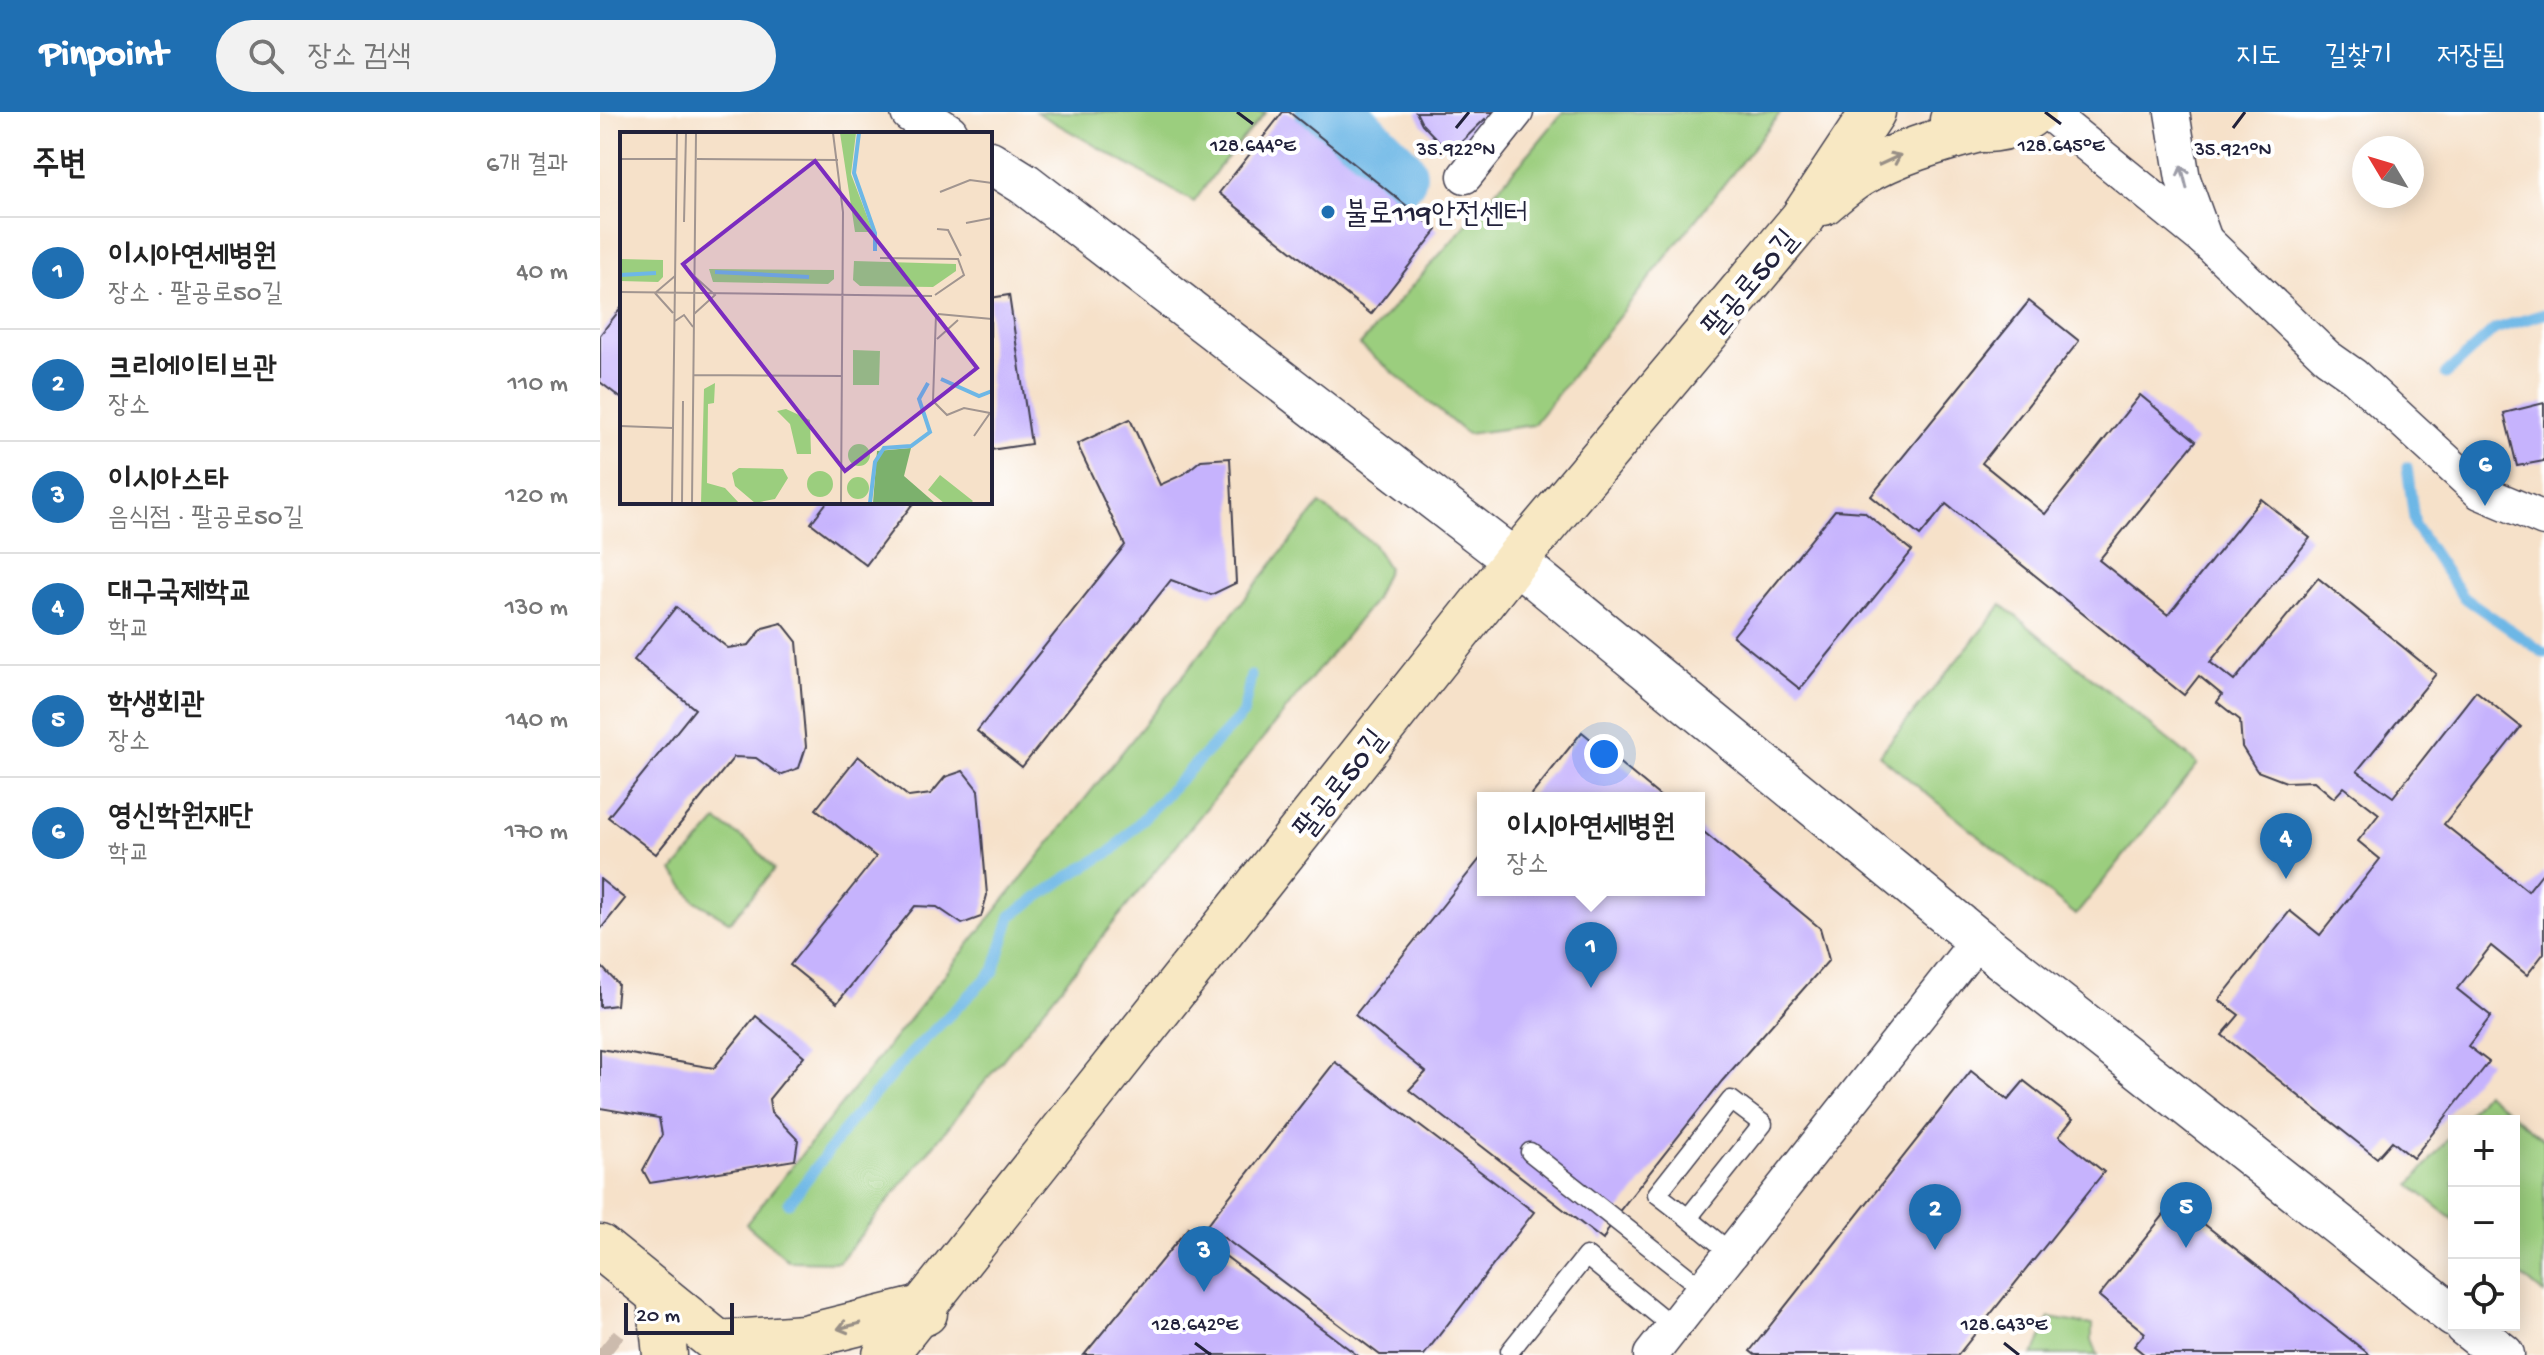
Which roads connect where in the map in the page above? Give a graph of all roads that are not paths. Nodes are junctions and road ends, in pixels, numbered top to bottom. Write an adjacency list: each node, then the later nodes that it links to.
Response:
1 (912, 112): 9 (street)
2 (1516, 112): 11 (street)
3 (1873, 112): 12 (main road)
4 (1940, 112): 8 (main road)
5 (2034, 112): 8 (main road)
6 (2047, 112): 13 (street)
7 (2172, 112): 13 (street, one-way to 7)
8 (1979, 130): 12 (main road, one-way to 8)
9 (944, 132)
10 (992, 163): 15 (street)
11 (1465, 176)
12 (1802, 219): 15 (main road, 팔공로50길)
13 (2205, 240): 14 (street)
14 (2544, 519)
15 (1515, 561): 16 (street); 23 (main road, 팔공로50길)
16 (1978, 940): 20 (street); 24 (street)
17 (1530, 1152): 21 (lane)
18 (1688, 1218): 18 (lane); 20 (lane)
19 (600, 1247): 22 (main road)
20 (1731, 1253): 21 (street)
21 (1703, 1289): 25 (street)
22 (659, 1295): 27 (main road); 29 (main road)
23 (925, 1307): 27 (main road, one-way to 27); 30 (main road, 팔공로50길); 31 (main road)
24 (2448, 1311)
25 (1673, 1327): 28 (lane); 32 (street)
26 (2473, 1331): 33 (street)
27 (725, 1349)
28 (1510, 1351)
29 (665, 1355)
30 (885, 1355)
31 (921, 1355)
32 (1651, 1355)
33 (2503, 1355)

